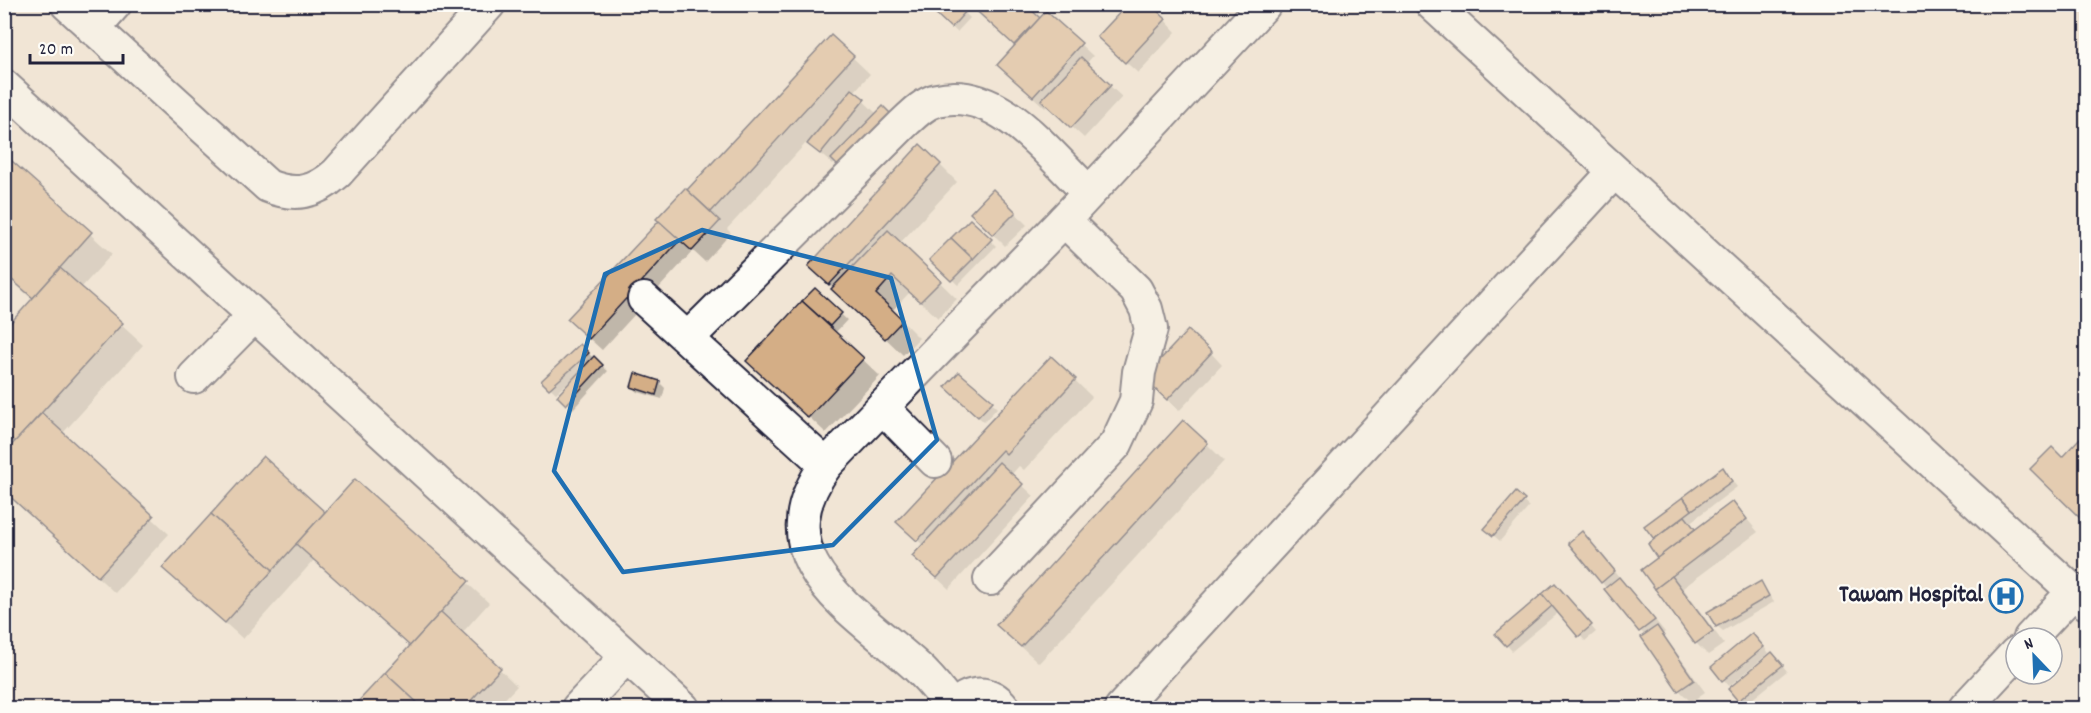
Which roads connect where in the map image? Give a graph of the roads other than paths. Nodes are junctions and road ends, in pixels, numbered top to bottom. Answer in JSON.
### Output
{"nodes":[{"id":1,"x":67,"y":4,"type":"edge"},
{"id":2,"x":116,"y":4,"type":"edge"},
{"id":3,"x":489,"y":4,"type":"edge"},
{"id":4,"x":1265,"y":4,"type":"edge"},
{"id":5,"x":1432,"y":4,"type":"edge"},
{"id":6,"x":93,"y":29,"type":"junction"},
{"id":7,"x":4,"y":86,"type":"edge"},
{"id":8,"x":1614,"y":172,"type":"junction"},
{"id":9,"x":1088,"y":192,"type":"junction"},
{"id":10,"x":1064,"y":220,"type":"junction"},
{"id":11,"x":644,"y":299,"type":"dead end"},
{"id":12,"x":254,"y":316,"type":"junction"},
{"id":13,"x":687,"y":338,"type":"junction"},
{"id":14,"x":194,"y":377,"type":"dead end"},
{"id":15,"x":882,"y":407,"type":"junction"},
{"id":16,"x":935,"y":461,"type":"dead end"},
{"id":17,"x":826,"y":465,"type":"junction"},
{"id":18,"x":990,"y":579,"type":"dead end"},
{"id":19,"x":2080,"y":597,"type":"edge"},
{"id":20,"x":2045,"y":626,"type":"edge"},
{"id":21,"x":626,"y":657,"type":"junction"},
{"id":22,"x":2004,"y":667,"type":"edge"},
{"id":23,"x":959,"y":704,"type":"edge"},
{"id":24,"x":578,"y":708,"type":"edge"},
{"id":25,"x":682,"y":708,"type":"edge"},
{"id":26,"x":1004,"y":708,"type":"edge"},
{"id":27,"x":1120,"y":708,"type":"edge"},
{"id":28,"x":1965,"y":708,"type":"edge"}],
"edges":[{"from":1,"to":6,"type":"street"},
{"from":2,"to":6,"type":"street"},
{"from":3,"to":6,"type":"street"},
{"from":4,"to":9,"type":"street"},
{"from":5,"to":8,"type":"street"},
{"from":7,"to":12,"type":"street"},
{"from":8,"to":19,"type":"street"},
{"from":8,"to":27,"type":"street"},
{"from":9,"to":10,"type":"street"},
{"from":9,"to":13,"type":"street"},
{"from":10,"to":15,"type":"street"},
{"from":10,"to":18,"type":"street"},
{"from":11,"to":13,"type":"street"},
{"from":12,"to":14,"type":"street"},
{"from":12,"to":21,"type":"street"},
{"from":13,"to":17,"type":"street"},
{"from":15,"to":16,"type":"street"},
{"from":15,"to":17,"type":"street"},
{"from":17,"to":23,"type":"street"},
{"from":19,"to":20,"type":"street"},
{"from":21,"to":24,"type":"street"},
{"from":21,"to":25,"type":"street"},
{"from":22,"to":28,"type":"street"},
{"from":23,"to":26,"type":"street"}]}
